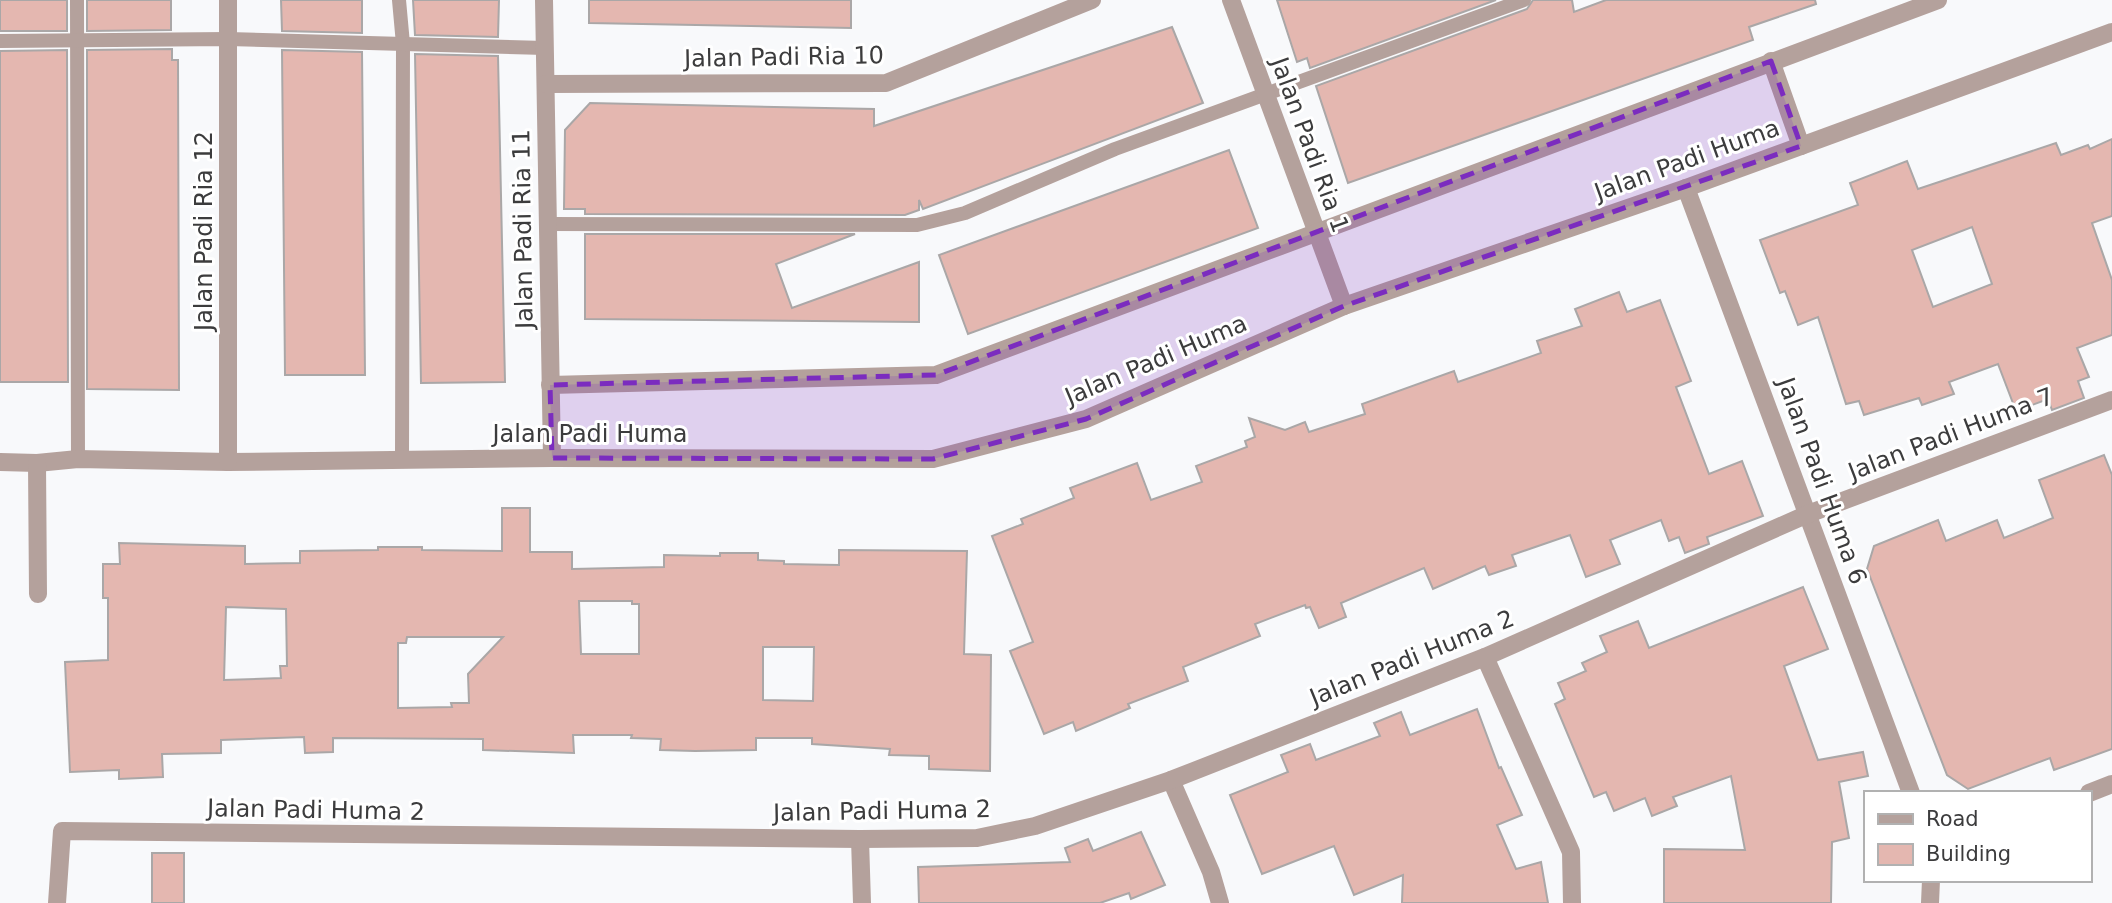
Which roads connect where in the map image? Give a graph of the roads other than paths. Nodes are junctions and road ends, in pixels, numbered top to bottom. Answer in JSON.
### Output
{"nodes":[{"id":1,"x":77,"y":0,"type":"edge"},
{"id":2,"x":228,"y":0,"type":"edge"},
{"id":3,"x":400,"y":0,"type":"edge"},
{"id":4,"x":544,"y":0,"type":"edge"},
{"id":5,"x":1092,"y":0,"type":"edge"},
{"id":6,"x":1231,"y":0,"type":"edge"},
{"id":7,"x":1524,"y":0,"type":"edge"},
{"id":8,"x":1938,"y":0,"type":"edge"},
{"id":9,"x":2112,"y":32,"type":"edge"},
{"id":10,"x":228,"y":39,"type":"junction"},
{"id":11,"x":0,"y":41,"type":"edge"},
{"id":12,"x":78,"y":42,"type":"junction"},
{"id":13,"x":403,"y":44,"type":"junction"},
{"id":14,"x":545,"y":48,"type":"junction"},
{"id":15,"x":1771,"y":61,"type":"junction"},
{"id":16,"x":546,"y":84,"type":"junction"},
{"id":17,"x":1264,"y":94,"type":"junction"},
{"id":18,"x":1801,"y":146,"type":"junction"},
{"id":19,"x":1686,"y":187,"type":"junction"},
{"id":20,"x":547,"y":224,"type":"junction"},
{"id":21,"x":1316,"y":231,"type":"junction"},
{"id":22,"x":1344,"y":306,"type":"junction"},
{"id":23,"x":550,"y":385,"type":"junction"},
{"id":24,"x":2112,"y":400,"type":"edge"},
{"id":25,"x":552,"y":458,"type":"junction"},
{"id":26,"x":78,"y":459,"type":"junction"},
{"id":27,"x":402,"y":459,"type":"junction"},
{"id":28,"x":228,"y":461,"type":"junction"},
{"id":29,"x":0,"y":462,"type":"edge"},
{"id":30,"x":37,"y":463,"type":"junction"},
{"id":31,"x":1808,"y":514,"type":"junction"},
{"id":32,"x":38,"y":594,"type":"dead end"},
{"id":33,"x":1485,"y":657,"type":"junction"},
{"id":34,"x":1171,"y":780,"type":"junction"},
{"id":35,"x":2112,"y":784,"type":"edge"},
{"id":36,"x":1910,"y":791,"type":"edge"},
{"id":37,"x":2091,"y":792,"type":"edge"},
{"id":38,"x":860,"y":839,"type":"junction"},
{"id":39,"x":1931,"y":882,"type":"edge"},
{"id":40,"x":57,"y":903,"type":"edge"},
{"id":41,"x":862,"y":903,"type":"edge"},
{"id":42,"x":1220,"y":903,"type":"edge"},
{"id":43,"x":1572,"y":903,"type":"edge"},
{"id":44,"x":1930,"y":903,"type":"edge"}],
"edges":[{"from":1,"to":12,"type":"lane"},
{"from":2,"to":10,"type":"street","name":"Jalan Padi Ria 12"},
{"from":3,"to":13,"type":"lane"},
{"from":4,"to":14,"type":"street","name":"Jalan Padi Ria 11"},
{"from":5,"to":16,"type":"street","name":"Jalan Padi Ria 10"},
{"from":6,"to":17,"type":"street","name":"Jalan Padi Ria 1"},
{"from":7,"to":17,"type":"lane"},
{"from":8,"to":15,"type":"street","name":"Jalan Padi Huma"},
{"from":9,"to":18,"type":"street","name":"Jalan Padi Huma"},
{"from":10,"to":12,"type":"lane"},
{"from":10,"to":13,"type":"lane"},
{"from":10,"to":28,"type":"street","name":"Jalan Padi Ria 12"},
{"from":11,"to":12,"type":"lane"},
{"from":12,"to":26,"type":"lane"},
{"from":13,"to":14,"type":"lane"},
{"from":13,"to":27,"type":"lane"},
{"from":14,"to":16,"type":"street","name":"Jalan Padi Ria 11"},
{"from":15,"to":18,"type":"street"},
{"from":15,"to":21,"type":"street","name":"Jalan Padi Huma"},
{"from":16,"to":20,"type":"street","name":"Jalan Padi Ria 11"},
{"from":17,"to":20,"type":"lane"},
{"from":17,"to":21,"type":"street","name":"Jalan Padi Ria 1"},
{"from":18,"to":19,"type":"street","name":"Jalan Padi Huma"},
{"from":19,"to":22,"type":"street","name":"Jalan Padi Huma"},
{"from":19,"to":31,"type":"street","name":"Jalan Padi Huma 6"},
{"from":20,"to":23,"type":"street","name":"Jalan Padi Ria 11"},
{"from":21,"to":22,"type":"street","name":"Jalan Padi Ria 1"},
{"from":21,"to":23,"type":"street","name":"Jalan Padi Huma"},
{"from":22,"to":25,"type":"street","name":"Jalan Padi Huma"},
{"from":23,"to":25,"type":"street","name":"Jalan Padi Ria 11"},
{"from":24,"to":31,"type":"street","name":"Jalan Padi Huma 7"},
{"from":25,"to":27,"type":"street","name":"Jalan Padi Huma"},
{"from":26,"to":28,"type":"street","name":"Jalan Padi Huma"},
{"from":26,"to":30,"type":"street","name":"Jalan Padi Huma"},
{"from":27,"to":28,"type":"street","name":"Jalan Padi Huma"},
{"from":29,"to":30,"type":"street","name":"Jalan Padi Huma"},
{"from":30,"to":32,"type":"street"},
{"from":31,"to":33,"type":"street","name":"Jalan Padi Huma 2"},
{"from":31,"to":36,"type":"street","name":"Jalan Padi Huma 6"},
{"from":33,"to":34,"type":"street","name":"Jalan Padi Huma 2"},
{"from":33,"to":43,"type":"street"},
{"from":34,"to":38,"type":"street","name":"Jalan Padi Huma 2"},
{"from":34,"to":42,"type":"street"},
{"from":35,"to":37,"type":"street"},
{"from":38,"to":40,"type":"street","name":"Jalan Padi Huma 2"},
{"from":38,"to":41,"type":"street"},
{"from":39,"to":44,"type":"street"}]}
